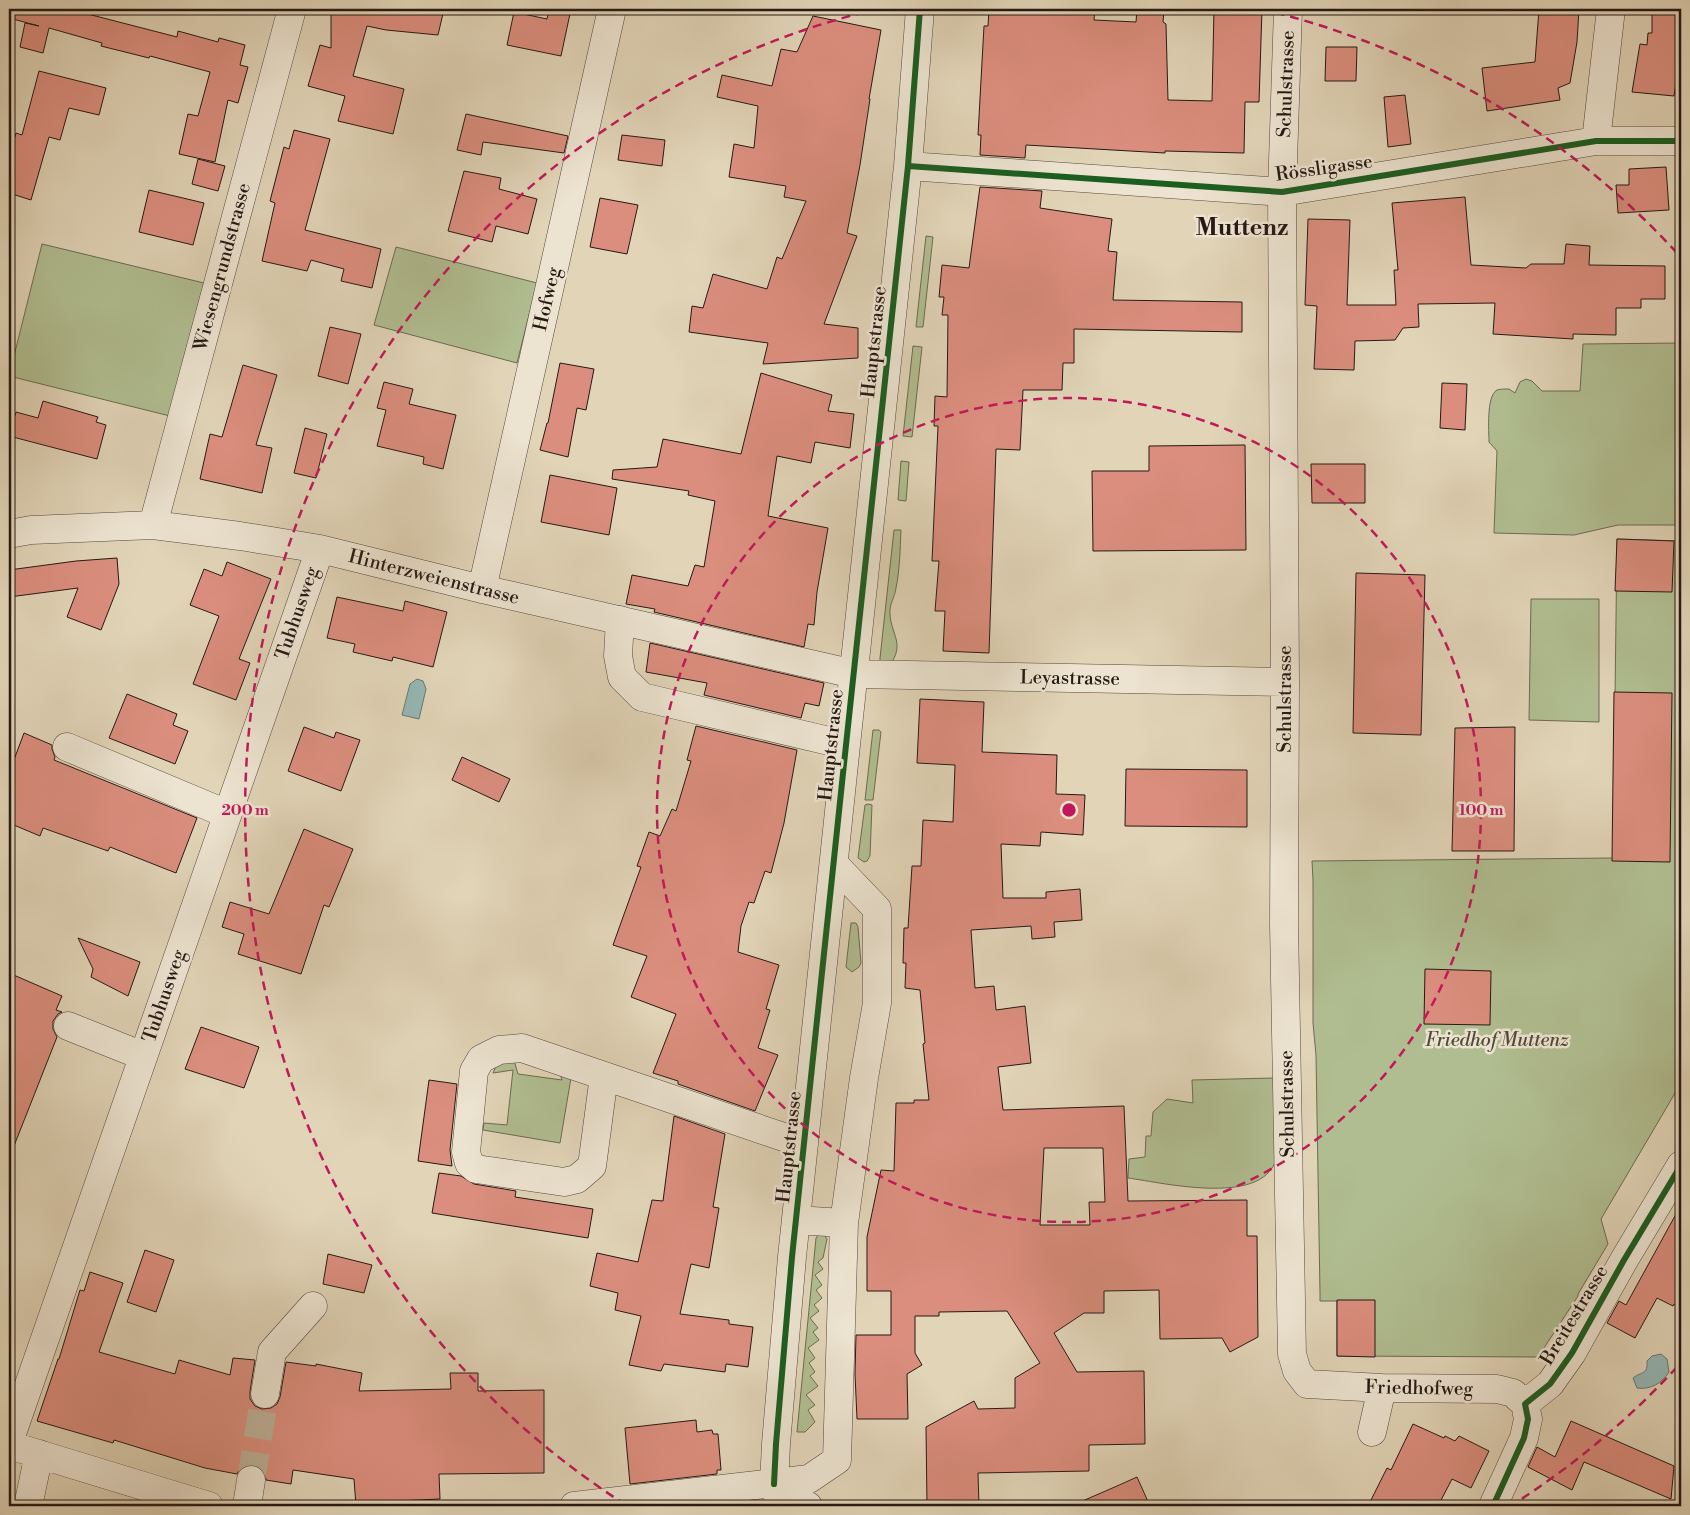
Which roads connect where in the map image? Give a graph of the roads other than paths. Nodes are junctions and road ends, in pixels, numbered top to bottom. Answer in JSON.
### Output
{"nodes":[{"id":1,"x":292,"y":9,"type":"edge"},
{"id":2,"x":612,"y":9,"type":"edge"},
{"id":3,"x":920,"y":9,"type":"edge"},
{"id":4,"x":1288,"y":9,"type":"edge"},
{"id":5,"x":1611,"y":9,"type":"edge"},
{"id":6,"x":1681,"y":140,"type":"edge"},
{"id":7,"x":1596,"y":141,"type":"junction"},
{"id":8,"x":908,"y":166,"type":"junction"},
{"id":9,"x":1282,"y":192,"type":"junction"},
{"id":10,"x":153,"y":525,"type":"junction"},
{"id":11,"x":9,"y":534,"type":"edge"},
{"id":12,"x":320,"y":549,"type":"junction"},
{"id":13,"x":482,"y":589,"type":"junction"},
{"id":14,"x":620,"y":620,"type":"junction"},
{"id":15,"x":854,"y":674,"type":"junction"},
{"id":16,"x":1285,"y":682,"type":"junction"},
{"id":17,"x":846,"y":744,"type":"junction"},
{"id":18,"x":67,"y":747,"type":"dead end"},
{"id":19,"x":227,"y":814,"type":"junction"},
{"id":20,"x":834,"y":864,"type":"junction"},
{"id":21,"x":68,"y":1026,"type":"dead end"},
{"id":22,"x":144,"y":1056,"type":"junction"},
{"id":23,"x":604,"y":1076,"type":"junction"},
{"id":24,"x":804,"y":1144,"type":"junction"},
{"id":25,"x":1681,"y":1165,"type":"edge"},
{"id":26,"x":796,"y":1220,"type":"junction"},
{"id":27,"x":844,"y":1223,"type":"junction"},
{"id":28,"x":312,"y":1306,"type":"dead end"},
{"id":29,"x":1308,"y":1384,"type":"joint"},
{"id":30,"x":1382,"y":1388,"type":"junction"},
{"id":31,"x":265,"y":1394,"type":"tunnel mouth"},
{"id":32,"x":1524,"y":1404,"type":"junction"},
{"id":33,"x":1372,"y":1432,"type":"dead end"},
{"id":34,"x":9,"y":1444,"type":"edge"},
{"id":35,"x":39,"y":1454,"type":"junction"},
{"id":36,"x":251,"y":1480,"type":"tunnel mouth"},
{"id":37,"x":778,"y":1495,"type":"edge"},
{"id":38,"x":28,"y":1506,"type":"edge"},
{"id":39,"x":209,"y":1506,"type":"edge"},
{"id":40,"x":247,"y":1506,"type":"edge"},
{"id":41,"x":574,"y":1506,"type":"edge"},
{"id":42,"x":808,"y":1506,"type":"edge"},
{"id":43,"x":1493,"y":1506,"type":"edge"}],
"edges":[{"from":1,"to":10,"type":"street","name":"Wiesengrundstrasse"},
{"from":2,"to":13,"type":"street","name":"Hofweg"},
{"from":3,"to":8,"type":"street","name":"Hauptstrasse"},
{"from":4,"to":9,"type":"street","name":"Schulstrasse"},
{"from":5,"to":7,"type":"street"},
{"from":6,"to":7,"type":"street","name":"Rössligasse"},
{"from":7,"to":9,"type":"street","name":"Rössligasse"},
{"from":8,"to":9,"type":"street","name":"Rössligasse"},
{"from":8,"to":15,"type":"street","name":"Hauptstrasse"},
{"from":9,"to":16,"type":"street","name":"Schulstrasse"},
{"from":10,"to":11,"type":"street","name":"Hinterzweienstrasse"},
{"from":10,"to":12,"type":"street","name":"Hinterzweienstrasse"},
{"from":12,"to":13,"type":"street","name":"Hinterzweienstrasse"},
{"from":12,"to":19,"type":"street","name":"Tubhusweg"},
{"from":13,"to":14,"type":"street","name":"Hinterzweienstrasse"},
{"from":14,"to":15,"type":"street","name":"Hinterzweienstrasse"},
{"from":14,"to":17,"type":"street"},
{"from":15,"to":16,"type":"street","name":"Leyastrasse"},
{"from":15,"to":17,"type":"street","name":"Hauptstrasse"},
{"from":16,"to":29,"type":"street","name":"Schulstrasse"},
{"from":17,"to":20,"type":"street","name":"Hauptstrasse"},
{"from":18,"to":19,"type":"street"},
{"from":19,"to":22,"type":"street","name":"Tubhusweg"},
{"from":20,"to":24,"type":"street","name":"Hauptstrasse"},
{"from":20,"to":27,"type":"street"},
{"from":21,"to":22,"type":"street"},
{"from":22,"to":34,"type":"street","name":"Tubhusweg"},
{"from":23,"to":23,"type":"street"},
{"from":23,"to":24,"type":"street"},
{"from":24,"to":26,"type":"street","name":"Hauptstrasse"},
{"from":25,"to":32,"type":"street","name":"Breitestrasse"},
{"from":26,"to":27,"type":"street"},
{"from":26,"to":37,"type":"street","name":"Hauptstrasse"},
{"from":27,"to":37,"type":"street"},
{"from":28,"to":31,"type":"street"},
{"from":29,"to":30,"type":"street","name":"Friedhofweg"},
{"from":30,"to":32,"type":"street","name":"Friedhofweg"},
{"from":30,"to":33,"type":"street"},
{"from":32,"to":43,"type":"street"},
{"from":34,"to":35,"type":"street"},
{"from":35,"to":38,"type":"street"},
{"from":35,"to":39,"type":"street"},
{"from":36,"to":40,"type":"street"},
{"from":37,"to":41,"type":"street"},
{"from":37,"to":42,"type":"street"}]}
